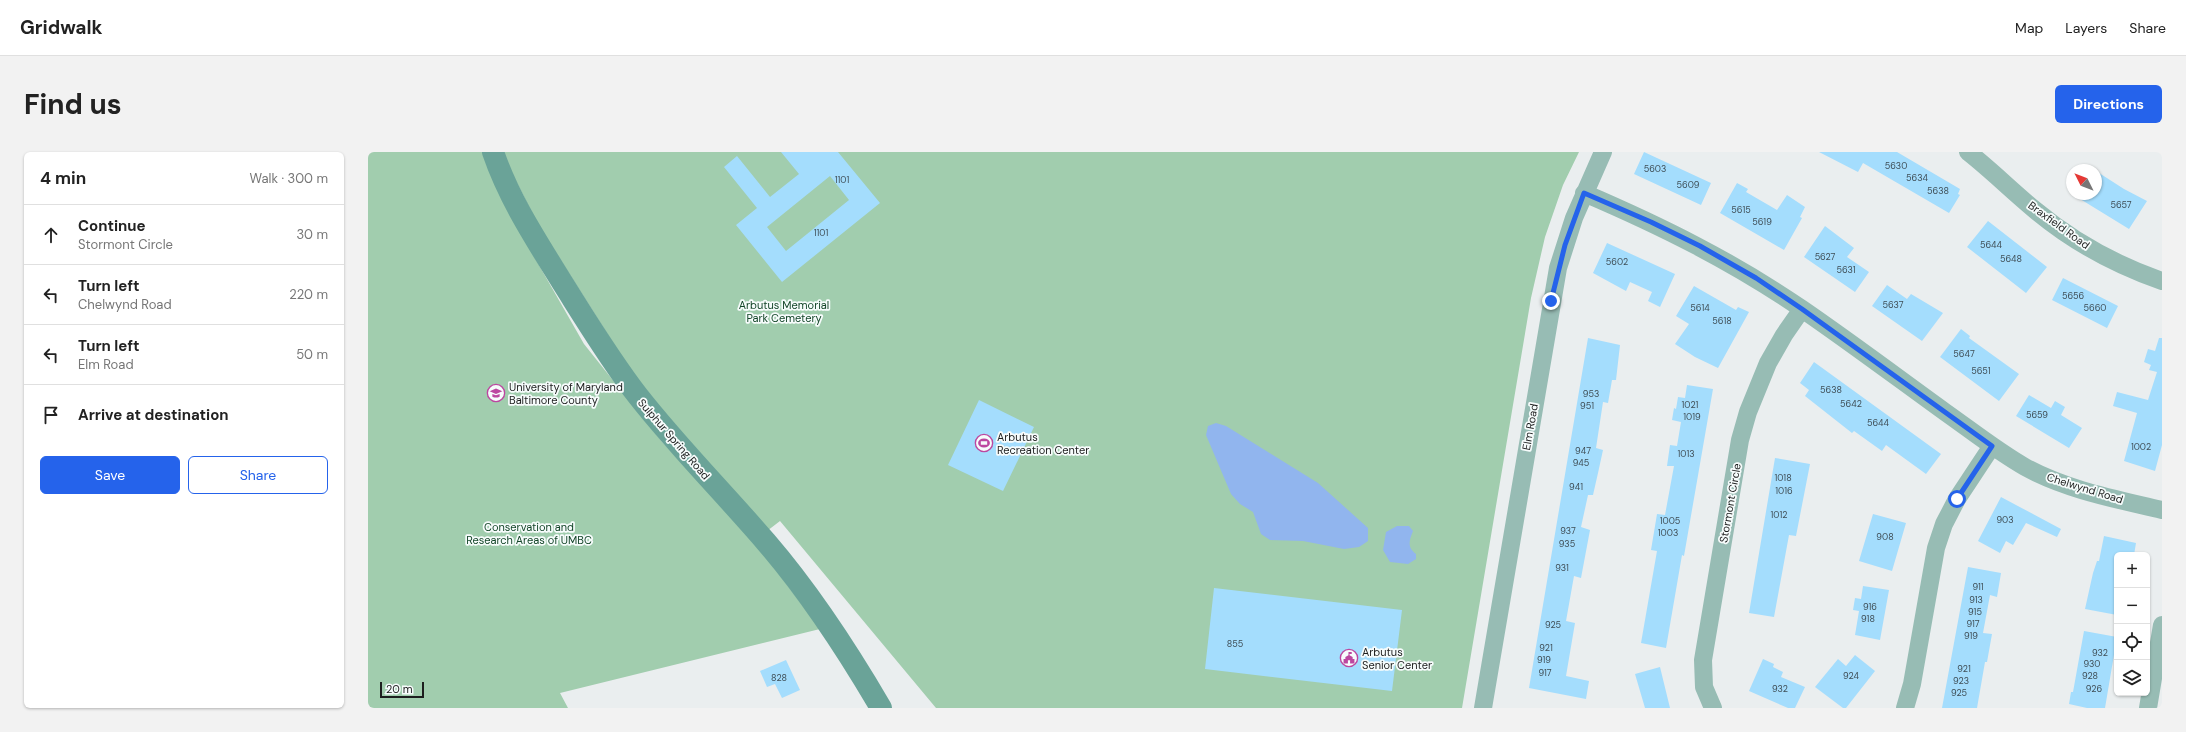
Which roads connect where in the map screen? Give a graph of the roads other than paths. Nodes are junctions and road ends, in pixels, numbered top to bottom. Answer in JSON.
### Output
{"nodes":[{"id":1,"x":493,"y":152,"type":"edge"},
{"id":2,"x":1602,"y":152,"type":"edge"},
{"id":3,"x":1968,"y":152,"type":"edge"},
{"id":4,"x":1584,"y":193,"type":"junction"},
{"id":5,"x":2162,"y":281,"type":"edge"},
{"id":6,"x":1802,"y":309,"type":"junction"},
{"id":7,"x":1992,"y":446,"type":"junction"},
{"id":8,"x":2162,"y":510,"type":"edge"},
{"id":9,"x":2162,"y":625,"type":"edge"},
{"id":10,"x":881,"y":708,"type":"edge"},
{"id":11,"x":1483,"y":708,"type":"edge"},
{"id":12,"x":1713,"y":708,"type":"edge"},
{"id":13,"x":1905,"y":708,"type":"edge"},
{"id":14,"x":2148,"y":708,"type":"edge"}],
"edges":[{"from":1,"to":10,"type":"main road","name":"Sulphur Spring Road"},
{"from":2,"to":4,"type":"street","name":"Elm Road"},
{"from":3,"to":5,"type":"street","name":"Braxfield Road"},
{"from":4,"to":6,"type":"street","name":"Chelwynd Road"},
{"from":4,"to":11,"type":"street","name":"Elm Road"},
{"from":6,"to":7,"type":"street","name":"Chelwynd Road"},
{"from":6,"to":12,"type":"street","name":"Stormont Circle"},
{"from":7,"to":8,"type":"street","name":"Chelwynd Road"},
{"from":7,"to":13,"type":"street"},
{"from":9,"to":14,"type":"street"}]}
